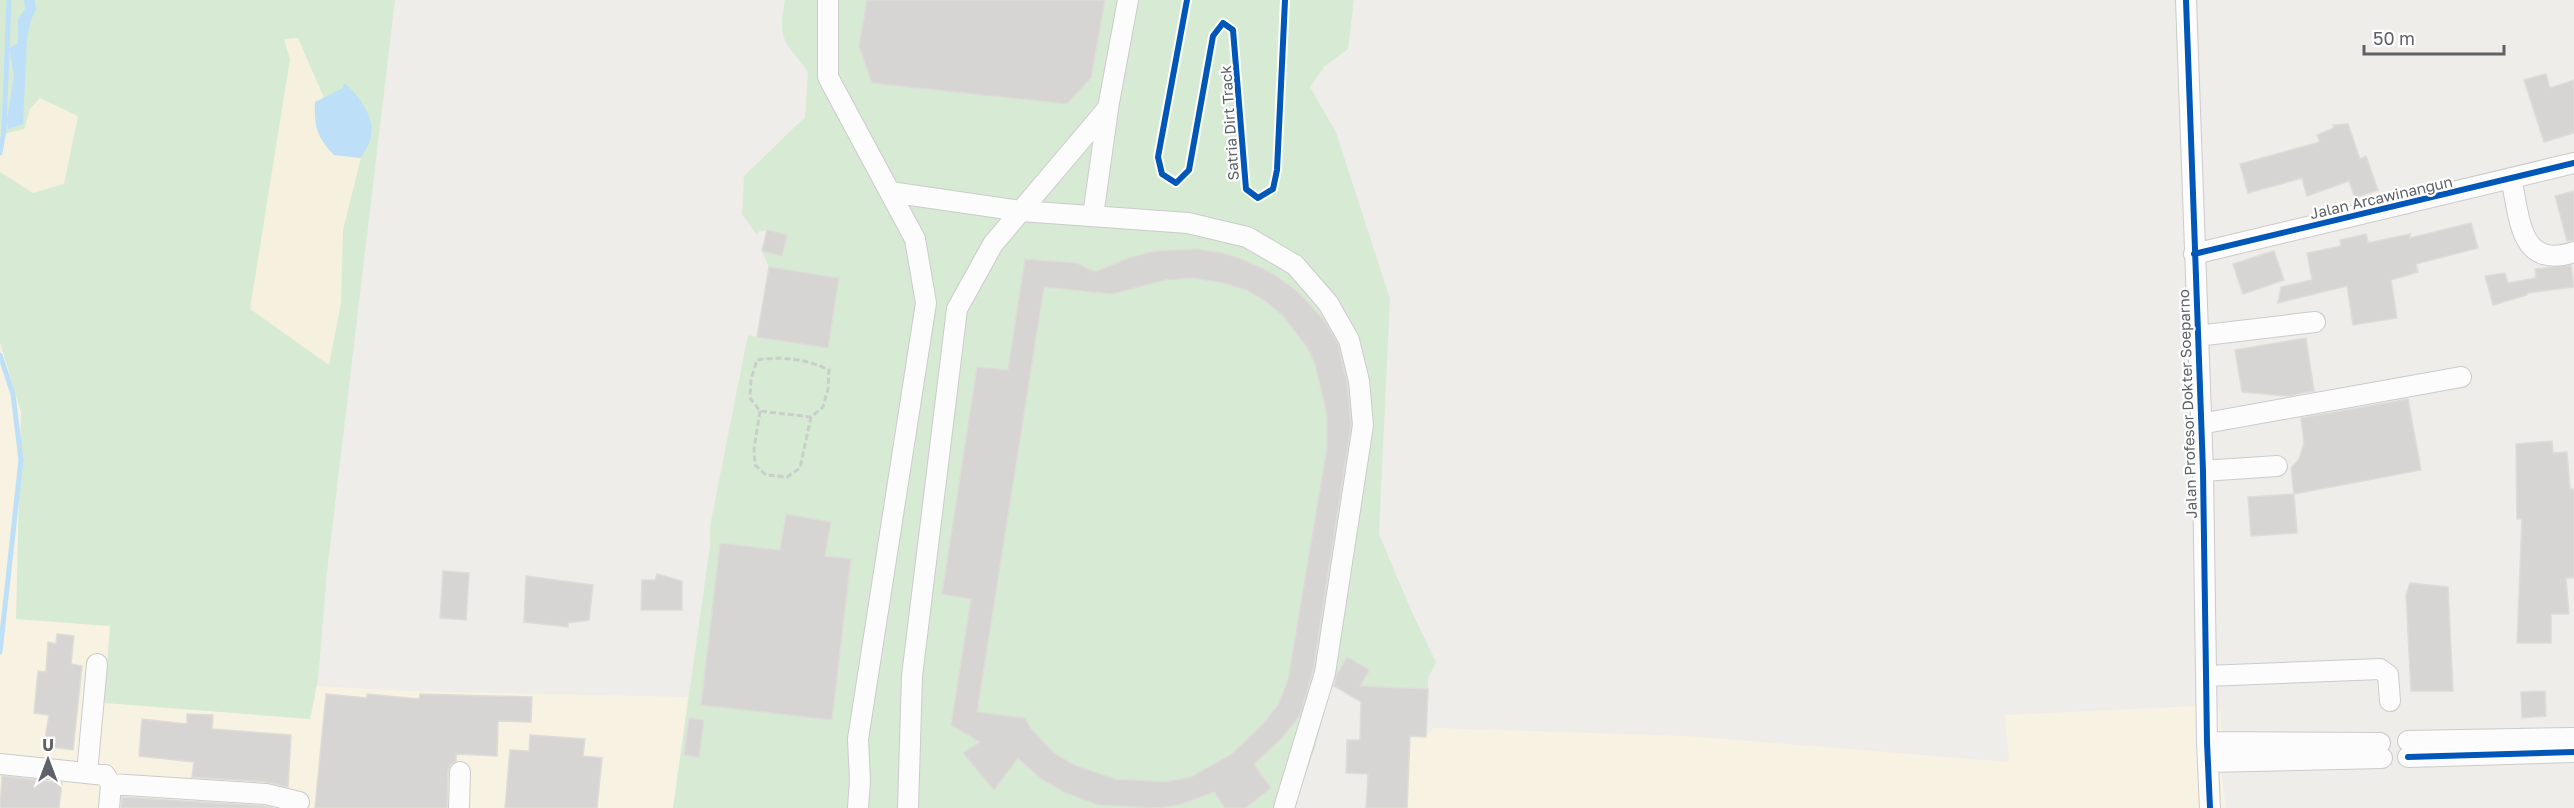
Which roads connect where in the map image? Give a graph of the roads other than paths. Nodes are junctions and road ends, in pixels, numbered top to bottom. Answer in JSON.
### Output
{"nodes":[{"id":1,"x":828,"y":0,"type":"edge"},
{"id":2,"x":1128,"y":0,"type":"edge"},
{"id":3,"x":2186,"y":0,"type":"edge"},
{"id":4,"x":1108,"y":108,"type":"junction"},
{"id":5,"x":2574,"y":163,"type":"edge"},
{"id":6,"x":2511,"y":178,"type":"junction"},
{"id":7,"x":890,"y":192,"type":"junction"},
{"id":8,"x":1021,"y":211,"type":"junction"},
{"id":9,"x":1093,"y":216,"type":"junction"},
{"id":10,"x":2574,"y":252,"type":"edge"},
{"id":11,"x":2194,"y":254,"type":"junction"},
{"id":12,"x":926,"y":303,"type":"junction"},
{"id":13,"x":957,"y":309,"type":"junction"},
{"id":14,"x":2315,"y":322,"type":"dead end"},
{"id":15,"x":2197,"y":336,"type":"junction"},
{"id":16,"x":2461,"y":376,"type":"dead end"},
{"id":17,"x":2200,"y":424,"type":"junction"},
{"id":18,"x":2277,"y":466,"type":"dead end"},
{"id":19,"x":2203,"y":471,"type":"junction"},
{"id":20,"x":98,"y":664,"type":"dead end"},
{"id":21,"x":2206,"y":676,"type":"junction"},
{"id":22,"x":2390,"y":701,"type":"dead end"},
{"id":23,"x":2574,"y":738,"type":"edge"},
{"id":24,"x":2408,"y":749,"type":"junction"},
{"id":25,"x":2381,"y":751,"type":"junction"},
{"id":26,"x":2207,"y":752,"type":"junction"},
{"id":27,"x":2574,"y":752,"type":"edge"},
{"id":28,"x":0,"y":764,"type":"edge"},
{"id":29,"x":460,"y":772,"type":"dead end"},
{"id":30,"x":87,"y":773,"type":"junction"},
{"id":31,"x":111,"y":784,"type":"junction"},
{"id":32,"x":299,"y":802,"type":"dead end"},
{"id":33,"x":109,"y":808,"type":"edge"},
{"id":34,"x":459,"y":808,"type":"edge"},
{"id":35,"x":858,"y":808,"type":"edge"},
{"id":36,"x":908,"y":808,"type":"edge"},
{"id":37,"x":1284,"y":808,"type":"edge"},
{"id":38,"x":2210,"y":808,"type":"edge"}],
"edges":[{"from":1,"to":7,"type":"street"},
{"from":2,"to":4,"type":"street"},
{"from":3,"to":11,"type":"street","name":"Jalan Profesor Dokter Soeparno"},
{"from":4,"to":8,"type":"street"},
{"from":4,"to":9,"type":"street"},
{"from":5,"to":6,"type":"street","name":"Jalan Arcawinangun"},
{"from":6,"to":10,"type":"street"},
{"from":6,"to":11,"type":"street","name":"Jalan Arcawinangun"},
{"from":7,"to":8,"type":"street"},
{"from":7,"to":12,"type":"street"},
{"from":8,"to":9,"type":"street"},
{"from":8,"to":13,"type":"street"},
{"from":9,"to":37,"type":"street"},
{"from":11,"to":15,"type":"street","name":"Jalan Profesor Dokter Soeparno"},
{"from":12,"to":13,"type":"street"},
{"from":12,"to":35,"type":"street"},
{"from":13,"to":36,"type":"street"},
{"from":14,"to":15,"type":"street"},
{"from":15,"to":17,"type":"street","name":"Jalan Profesor Dokter Soeparno"},
{"from":16,"to":17,"type":"street"},
{"from":17,"to":19,"type":"street","name":"Jalan Profesor Dokter Soeparno"},
{"from":18,"to":19,"type":"street"},
{"from":19,"to":21,"type":"street","name":"Jalan Profesor Dokter Soeparno"},
{"from":20,"to":30,"type":"street"},
{"from":21,"to":22,"type":"street"},
{"from":21,"to":26,"type":"street","name":"Jalan Profesor Dokter Soeparno"},
{"from":23,"to":24,"type":"street"},
{"from":24,"to":25,"type":"street"},
{"from":24,"to":25,"type":"street"},
{"from":24,"to":27,"type":"street"},
{"from":25,"to":26,"type":"street"},
{"from":26,"to":38,"type":"street","name":"Jalan Profesor Dokter Soeparno"},
{"from":28,"to":30,"type":"street"},
{"from":29,"to":34,"type":"street"},
{"from":30,"to":31,"type":"street"},
{"from":31,"to":32,"type":"street"},
{"from":31,"to":33,"type":"street"}]}
